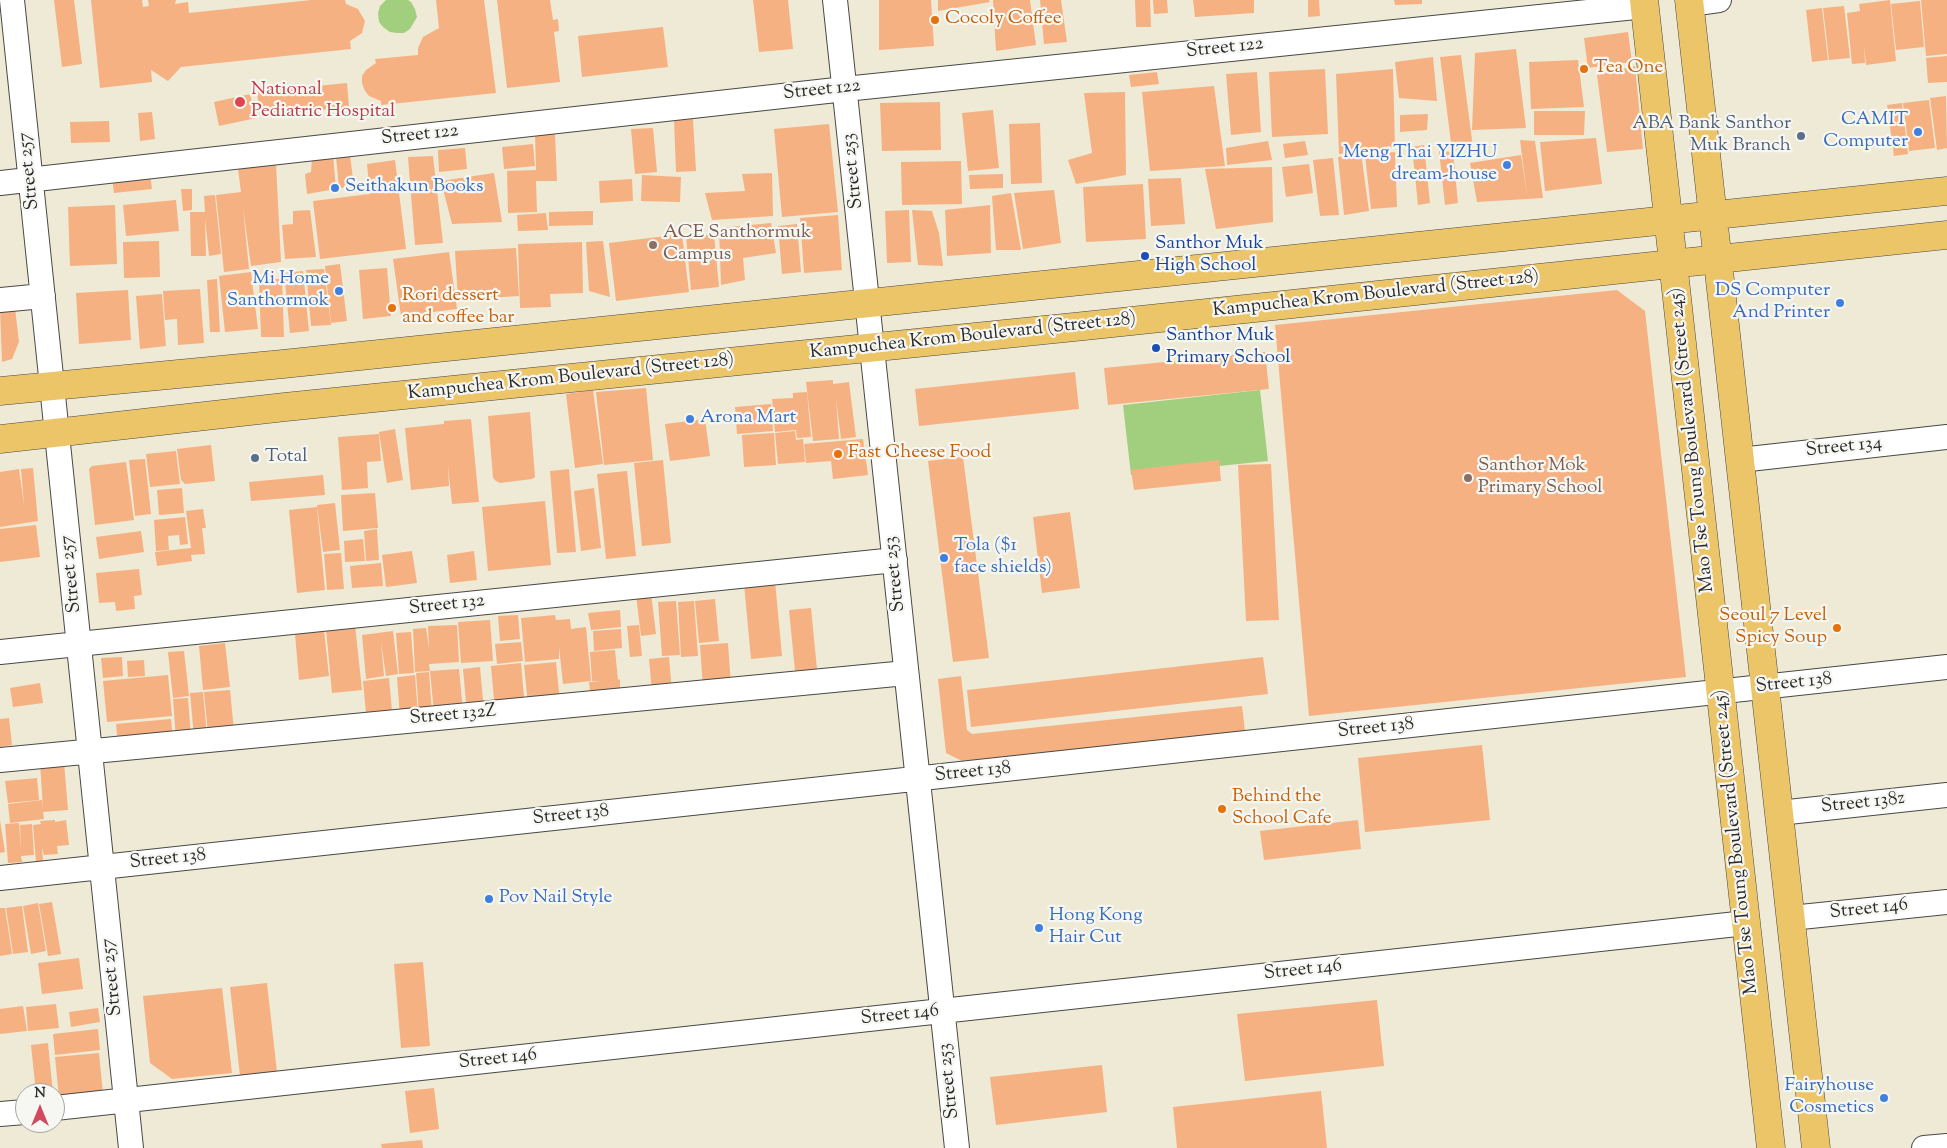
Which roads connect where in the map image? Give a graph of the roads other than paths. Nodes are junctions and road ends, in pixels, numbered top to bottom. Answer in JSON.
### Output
{"nodes":[{"id":1,"x":12,"y":0,"type":"edge"},
{"id":2,"x":835,"y":0,"type":"edge"},
{"id":3,"x":1719,"y":0,"type":"edge"},
{"id":4,"x":1689,"y":2,"type":"edge"},
{"id":5,"x":1645,"y":3,"type":"edge"},
{"id":6,"x":845,"y":89,"type":"junction"},
{"id":7,"x":30,"y":179,"type":"junction"},
{"id":8,"x":0,"y":183,"type":"edge"},
{"id":9,"x":1947,"y":190,"type":"edge"},
{"id":10,"x":1713,"y":215,"type":"junction"},
{"id":11,"x":1669,"y":219,"type":"junction"},
{"id":12,"x":1947,"y":236,"type":"edge"},
{"id":13,"x":1718,"y":260,"type":"junction"},
{"id":14,"x":1674,"y":264,"type":"junction"},
{"id":15,"x":43,"y":296,"type":"junction"},
{"id":16,"x":0,"y":300,"type":"edge"},
{"id":17,"x":867,"y":302,"type":"junction"},
{"id":18,"x":872,"y":348,"type":"junction"},
{"id":19,"x":52,"y":386,"type":"junction"},
{"id":20,"x":0,"y":391,"type":"edge"},
{"id":21,"x":57,"y":433,"type":"junction"},
{"id":22,"x":1947,"y":437,"type":"edge"},
{"id":23,"x":0,"y":439,"type":"edge"},
{"id":24,"x":1740,"y":460,"type":"junction"},
{"id":25,"x":895,"y":560,"type":"junction"},
{"id":26,"x":79,"y":643,"type":"junction"},
{"id":27,"x":0,"y":652,"type":"edge"},
{"id":28,"x":1947,"y":667,"type":"edge"},
{"id":29,"x":906,"y":673,"type":"junction"},
{"id":30,"x":1765,"y":687,"type":"junction"},
{"id":31,"x":1720,"y":692,"type":"junction"},
{"id":32,"x":90,"y":750,"type":"junction"},
{"id":33,"x":0,"y":760,"type":"edge"},
{"id":34,"x":918,"y":778,"type":"junction"},
{"id":35,"x":1947,"y":795,"type":"edge"},
{"id":36,"x":1779,"y":813,"type":"junction"},
{"id":37,"x":102,"y":867,"type":"junction"},
{"id":38,"x":0,"y":878,"type":"edge"},
{"id":39,"x":1947,"y":902,"type":"edge"},
{"id":40,"x":1791,"y":918,"type":"junction"},
{"id":41,"x":1746,"y":923,"type":"junction"},
{"id":42,"x":942,"y":1011,"type":"junction"},
{"id":43,"x":126,"y":1100,"type":"junction"},
{"id":44,"x":65,"y":1107,"type":"edge"},
{"id":45,"x":15,"y":1113,"type":"edge"},
{"id":46,"x":0,"y":1114,"type":"edge"},
{"id":47,"x":1947,"y":1146,"type":"edge"},
{"id":48,"x":131,"y":1148,"type":"edge"},
{"id":49,"x":957,"y":1148,"type":"edge"},
{"id":50,"x":1771,"y":1148,"type":"edge"},
{"id":51,"x":1816,"y":1148,"type":"edge"},
{"id":52,"x":1924,"y":1148,"type":"edge"}],
"edges":[{"from":1,"to":7,"type":"street","name":"Street 257"},
{"from":2,"to":6,"type":"street","name":"Street 253"},
{"from":3,"to":4,"type":"street"},
{"from":4,"to":10,"type":"main road"},
{"from":5,"to":6,"type":"street","name":"Street 122"},
{"from":5,"to":11,"type":"main road","name":"Mao Tse Toung Boulevard (Street 245)"},
{"from":6,"to":7,"type":"street","name":"Street 122"},
{"from":6,"to":17,"type":"street","name":"Street 253"},
{"from":7,"to":8,"type":"street","name":"Street 122"},
{"from":7,"to":15,"type":"street","name":"Street 257"},
{"from":9,"to":10,"type":"main road"},
{"from":10,"to":11,"type":"main road"},
{"from":10,"to":13,"type":"main road"},
{"from":11,"to":14,"type":"main road","name":"Mao Tse Toung Boulevard (Street 245)"},
{"from":11,"to":17,"type":"main road"},
{"from":12,"to":13,"type":"main road","name":"Kampuchea Krom Boulevard (Street 128)"},
{"from":13,"to":14,"type":"main road","name":"Kampuchea Krom Boulevard (Street 128)"},
{"from":13,"to":24,"type":"main road"},
{"from":14,"to":18,"type":"main road","name":"Kampuchea Krom Boulevard (Street 128)"},
{"from":14,"to":31,"type":"main road","name":"Mao Tse Toung Boulevard (Street 245)"},
{"from":15,"to":16,"type":"street"},
{"from":15,"to":19,"type":"street","name":"Street 257"},
{"from":17,"to":18,"type":"street","name":"Street 253"},
{"from":17,"to":19,"type":"main road"},
{"from":18,"to":21,"type":"main road","name":"Kampuchea Krom Boulevard (Street 128)"},
{"from":18,"to":25,"type":"street","name":"Street 253"},
{"from":19,"to":20,"type":"main road"},
{"from":19,"to":21,"type":"street","name":"Street 257"},
{"from":21,"to":23,"type":"main road","name":"Kampuchea Krom Boulevard (Street 128)"},
{"from":21,"to":26,"type":"street","name":"Street 257"},
{"from":22,"to":24,"type":"street","name":"Street 134"},
{"from":24,"to":30,"type":"main road"},
{"from":25,"to":26,"type":"street","name":"Street 132"},
{"from":25,"to":29,"type":"street","name":"Street 253"},
{"from":26,"to":27,"type":"street","name":"Street 132"},
{"from":26,"to":32,"type":"street","name":"Street 257"},
{"from":28,"to":30,"type":"street","name":"Street 138"},
{"from":29,"to":32,"type":"street","name":"Street 132Z"},
{"from":29,"to":34,"type":"street","name":"Street 253"},
{"from":30,"to":31,"type":"street","name":"Street 138"},
{"from":30,"to":36,"type":"main road"},
{"from":31,"to":34,"type":"street","name":"Street 138"},
{"from":31,"to":41,"type":"main road","name":"Mao Tse Toung Boulevard (Street 245)"},
{"from":32,"to":33,"type":"street","name":"Street 132Z"},
{"from":32,"to":37,"type":"street","name":"Street 257"},
{"from":34,"to":37,"type":"street","name":"Street 138"},
{"from":34,"to":42,"type":"street","name":"Street 253"},
{"from":35,"to":36,"type":"street","name":"Street 138z"},
{"from":36,"to":40,"type":"main road"},
{"from":37,"to":38,"type":"street","name":"Street 138"},
{"from":37,"to":43,"type":"street","name":"Street 257"},
{"from":39,"to":40,"type":"street","name":"Street 146"},
{"from":40,"to":51,"type":"main road"},
{"from":41,"to":42,"type":"street","name":"Street 146"},
{"from":41,"to":50,"type":"main road","name":"Mao Tse Toung Boulevard (Street 245)"},
{"from":42,"to":43,"type":"street","name":"Street 146"},
{"from":42,"to":49,"type":"street","name":"Street 253"},
{"from":43,"to":44,"type":"street","name":"Street 146"},
{"from":43,"to":48,"type":"street","name":"Street 257"},
{"from":45,"to":46,"type":"street"},
{"from":47,"to":52,"type":"street"}]}
